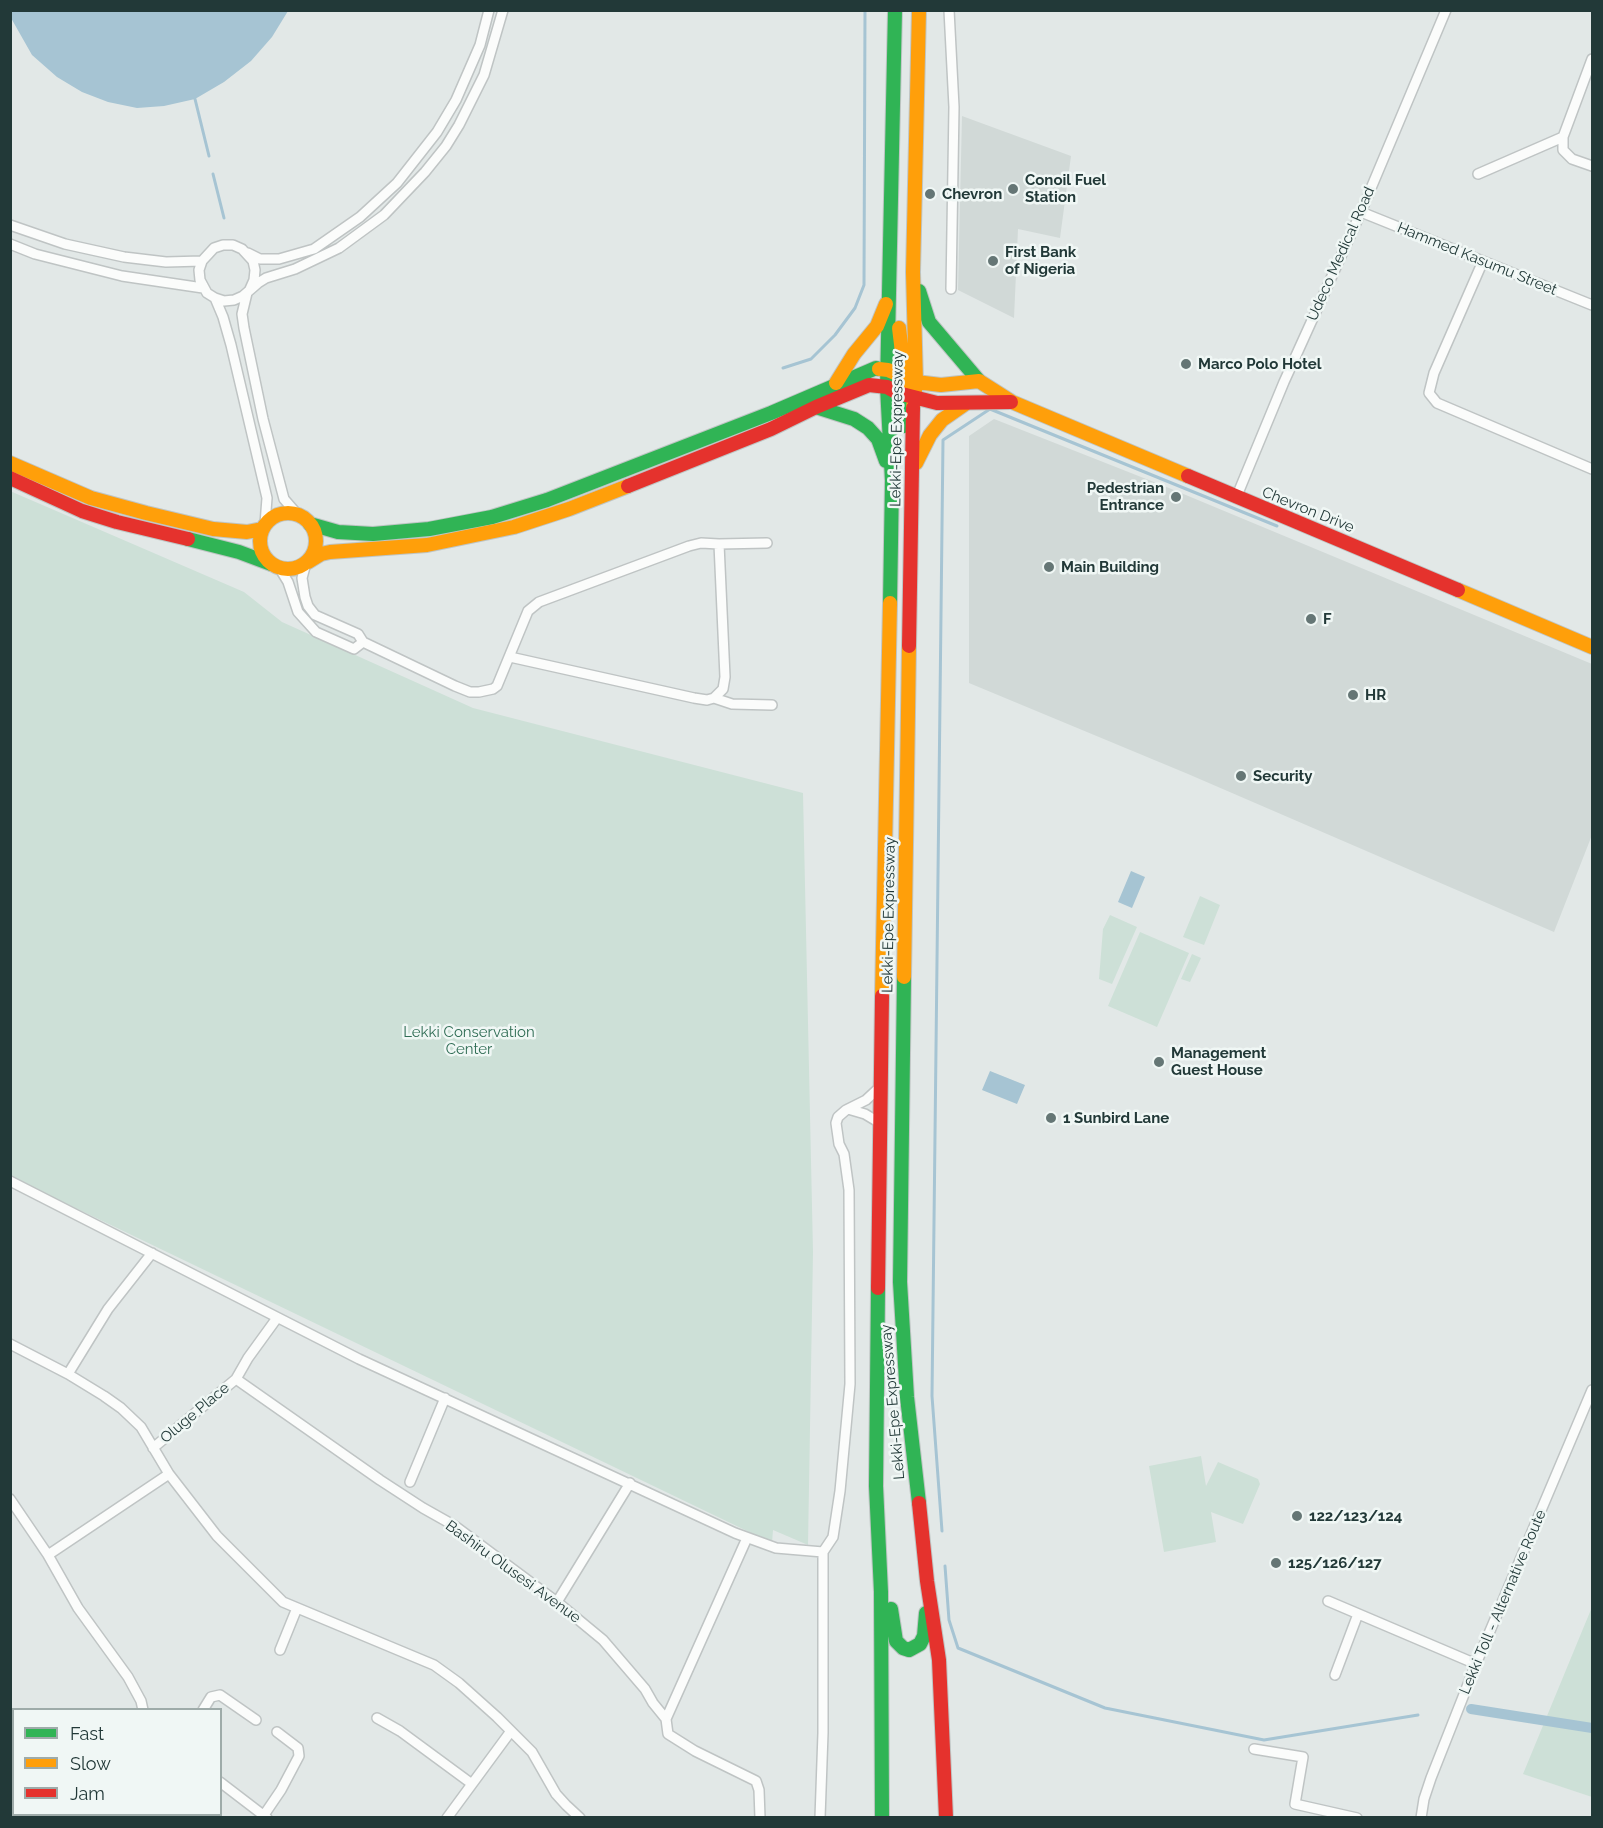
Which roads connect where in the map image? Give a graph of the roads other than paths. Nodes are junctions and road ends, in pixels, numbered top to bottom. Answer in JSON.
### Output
{"nodes":[{"id":1,"x":489,"y":10,"type":"edge"},
{"id":2,"x":503,"y":10,"type":"edge"},
{"id":3,"x":895,"y":10,"type":"edge"},
{"id":4,"x":919,"y":10,"type":"edge"},
{"id":5,"x":949,"y":10,"type":"edge"},
{"id":6,"x":1446,"y":10,"type":"edge"},
{"id":7,"x":1593,"y":59,"type":"edge"},
{"id":8,"x":1563,"y":137,"type":"junction"},
{"id":9,"x":893,"y":151,"type":"junction"},
{"id":10,"x":1593,"y":166,"type":"edge"},
{"id":11,"x":1478,"y":174,"type":"dead end"},
{"id":12,"x":1361,"y":212,"type":"junction"},
{"id":13,"x":10,"y":225,"type":"edge"},
{"id":14,"x":10,"y":244,"type":"edge"},
{"id":15,"x":247,"y":253,"type":"junction"},
{"id":16,"x":202,"y":261,"type":"junction"},
{"id":17,"x":1483,"y":261,"type":"junction"},
{"id":18,"x":913,"y":272,"type":"junction"},
{"id":19,"x":203,"y":288,"type":"junction"},
{"id":20,"x":951,"y":289,"type":"dead end"},
{"id":21,"x":249,"y":290,"type":"junction"},
{"id":22,"x":890,"y":292,"type":"junction"},
{"id":23,"x":215,"y":298,"type":"junction"},
{"id":24,"x":1593,"y":305,"type":"edge"},
{"id":25,"x":888,"y":370,"type":"junction"},
{"id":26,"x":910,"y":380,"type":"junction"},
{"id":27,"x":979,"y":381,"type":"junction"},
{"id":28,"x":837,"y":383,"type":"junction"},
{"id":29,"x":892,"y":390,"type":"junction"},
{"id":30,"x":913,"y":397,"type":"junction"},
{"id":31,"x":1012,"y":402,"type":"junction"},
{"id":32,"x":964,"y":404,"type":"junction"},
{"id":33,"x":816,"y":407,"type":"junction"},
{"id":34,"x":10,"y":463,"type":"edge"},
{"id":35,"x":1593,"y":469,"type":"edge"},
{"id":36,"x":913,"y":472,"type":"junction"},
{"id":37,"x":10,"y":478,"type":"edge"},
{"id":38,"x":892,"y":481,"type":"junction"},
{"id":39,"x":1236,"y":498,"type":"junction"},
{"id":40,"x":297,"y":514,"type":"junction"},
{"id":41,"x":310,"y":524,"type":"junction"},
{"id":42,"x":264,"y":527,"type":"junction"},
{"id":43,"x":767,"y":543,"type":"dead end"},
{"id":44,"x":719,"y":544,"type":"junction"},
{"id":45,"x":911,"y":561,"type":"junction"},
{"id":46,"x":307,"y":563,"type":"junction"},
{"id":47,"x":276,"y":566,"type":"junction"},
{"id":48,"x":363,"y":642,"type":"junction"},
{"id":49,"x":1593,"y":646,"type":"edge"},
{"id":50,"x":510,"y":657,"type":"junction"},
{"id":51,"x":714,"y":698,"type":"junction"},
{"id":52,"x":772,"y":705,"type":"dead end"},
{"id":53,"x":880,"y":1087,"type":"junction"},
{"id":54,"x":847,"y":1110,"type":"junction"},
{"id":55,"x":880,"y":1123,"type":"junction"},
{"id":56,"x":10,"y":1181,"type":"edge"},
{"id":57,"x":152,"y":1253,"type":"junction"},
{"id":58,"x":277,"y":1318,"type":"junction"},
{"id":59,"x":10,"y":1344,"type":"edge"},
{"id":60,"x":68,"y":1374,"type":"junction"},
{"id":61,"x":236,"y":1379,"type":"junction"},
{"id":62,"x":1593,"y":1390,"type":"edge"},
{"id":63,"x":445,"y":1398,"type":"junction"},
{"id":64,"x":153,"y":1448,"type":"junction"},
{"id":65,"x":169,"y":1474,"type":"junction"},
{"id":66,"x":410,"y":1482,"type":"dead end"},
{"id":67,"x":630,"y":1483,"type":"junction"},
{"id":68,"x":10,"y":1499,"type":"edge"},
{"id":69,"x":747,"y":1538,"type":"junction"},
{"id":70,"x":823,"y":1552,"type":"junction"},
{"id":71,"x":48,"y":1555,"type":"junction"},
{"id":72,"x":879,"y":1559,"type":"junction"},
{"id":73,"x":927,"y":1581,"type":"junction"},
{"id":74,"x":1328,"y":1601,"type":"dead end"},
{"id":75,"x":557,"y":1602,"type":"junction"},
{"id":76,"x":297,"y":1608,"type":"junction"},
{"id":77,"x":1358,"y":1614,"type":"junction"},
{"id":78,"x":280,"y":1650,"type":"dead end"},
{"id":79,"x":1476,"y":1664,"type":"junction"},
{"id":80,"x":1335,"y":1675,"type":"dead end"},
{"id":81,"x":142,"y":1708,"type":"edge"},
{"id":82,"x":204,"y":1708,"type":"edge"},
{"id":83,"x":377,"y":1718,"type":"dead end"},
{"id":84,"x":666,"y":1719,"type":"junction"},
{"id":85,"x":255,"y":1720,"type":"dead end"},
{"id":86,"x":511,"y":1731,"type":"junction"},
{"id":87,"x":277,"y":1732,"type":"dead end"},
{"id":88,"x":1254,"y":1749,"type":"dead end"},
{"id":89,"x":222,"y":1783,"type":"edge"},
{"id":90,"x":472,"y":1784,"type":"junction"},
{"id":91,"x":266,"y":1816,"type":"edge"},
{"id":92,"x":447,"y":1818,"type":"edge"},
{"id":93,"x":580,"y":1818,"type":"edge"},
{"id":94,"x":760,"y":1818,"type":"edge"},
{"id":95,"x":820,"y":1818,"type":"edge"},
{"id":96,"x":882,"y":1818,"type":"edge"},
{"id":97,"x":946,"y":1818,"type":"edge"},
{"id":98,"x":1357,"y":1818,"type":"edge"},
{"id":99,"x":1421,"y":1818,"type":"edge"}],
"edges":[{"from":1,"to":15,"type":"street"},
{"from":2,"to":21,"type":"street"},
{"from":3,"to":9,"type":"main road","name":"Lekki-Epe Expressway"},
{"from":4,"to":18,"type":"main road","name":"Lekki-Epe Expressway"},
{"from":5,"to":20,"type":"street"},
{"from":6,"to":12,"type":"street","name":"Udeco Medical Road"},
{"from":7,"to":8,"type":"street"},
{"from":8,"to":10,"type":"street"},
{"from":8,"to":11,"type":"street"},
{"from":9,"to":22,"type":"main road","name":"Lekki-Epe Expressway"},
{"from":9,"to":26,"type":"main road"},
{"from":12,"to":17,"type":"street","name":"Hammed Kasumu Street"},
{"from":12,"to":39,"type":"street","name":"Udeco Medical Road"},
{"from":13,"to":16,"type":"street"},
{"from":14,"to":19,"type":"street"},
{"from":15,"to":16,"type":"street"},
{"from":15,"to":21,"type":"street"},
{"from":16,"to":19,"type":"street"},
{"from":17,"to":24,"type":"street","name":"Hammed Kasumu Street"},
{"from":17,"to":35,"type":"street"},
{"from":18,"to":26,"type":"main road","name":"Lekki-Epe Expressway"},
{"from":18,"to":27,"type":"main road","name":"Chevron Drive"},
{"from":19,"to":23,"type":"street"},
{"from":21,"to":23,"type":"street"},
{"from":21,"to":40,"type":"street"},
{"from":22,"to":25,"type":"main road","name":"Lekki-Epe Expressway"},
{"from":22,"to":28,"type":"main road"},
{"from":23,"to":42,"type":"street"},
{"from":25,"to":26,"type":"main road"},
{"from":25,"to":28,"type":"main road"},
{"from":25,"to":29,"type":"main road"},
{"from":26,"to":27,"type":"main road"},
{"from":26,"to":30,"type":"main road","name":"Lekki-Epe Expressway"},
{"from":27,"to":31,"type":"main road","name":"Chevron Drive"},
{"from":28,"to":41,"type":"main road"},
{"from":29,"to":30,"type":"main road","name":"Chevron Drive"},
{"from":29,"to":33,"type":"main road"},
{"from":29,"to":38,"type":"main road","name":"Lekki-Epe Expressway"},
{"from":29,"to":45,"type":"main road"},
{"from":30,"to":32,"type":"main road","name":"Chevron Drive"},
{"from":30,"to":36,"type":"main road","name":"Lekki-Epe Expressway"},
{"from":31,"to":32,"type":"main road","name":"Chevron Drive"},
{"from":31,"to":39,"type":"main road","name":"Chevron Drive"},
{"from":32,"to":36,"type":"main road"},
{"from":33,"to":38,"type":"main road"},
{"from":33,"to":46,"type":"main road"},
{"from":34,"to":42,"type":"main road"},
{"from":36,"to":45,"type":"main road","name":"Lekki-Epe Expressway"},
{"from":37,"to":47,"type":"main road"},
{"from":38,"to":53,"type":"main road","name":"Lekki-Epe Expressway"},
{"from":39,"to":49,"type":"main road","name":"Chevron Drive"},
{"from":40,"to":41,"type":"main road"},
{"from":40,"to":42,"type":"main road"},
{"from":41,"to":46,"type":"main road"},
{"from":42,"to":47,"type":"main road"},
{"from":43,"to":44,"type":"street"},
{"from":44,"to":50,"type":"street"},
{"from":44,"to":51,"type":"street"},
{"from":45,"to":73,"type":"main road","name":"Lekki-Epe Expressway"},
{"from":46,"to":47,"type":"main road"},
{"from":46,"to":48,"type":"street"},
{"from":47,"to":48,"type":"street"},
{"from":48,"to":50,"type":"street"},
{"from":50,"to":51,"type":"street"},
{"from":51,"to":52,"type":"street"},
{"from":53,"to":54,"type":"street"},
{"from":53,"to":55,"type":"main road","name":"Lekki-Epe Expressway"},
{"from":54,"to":55,"type":"street"},
{"from":54,"to":70,"type":"street"},
{"from":55,"to":72,"type":"main road","name":"Lekki-Epe Expressway"},
{"from":56,"to":57,"type":"street"},
{"from":57,"to":58,"type":"street"},
{"from":57,"to":60,"type":"street"},
{"from":58,"to":61,"type":"street","name":"Oluge Place"},
{"from":58,"to":63,"type":"street"},
{"from":59,"to":60,"type":"street"},
{"from":60,"to":64,"type":"street"},
{"from":61,"to":64,"type":"street","name":"Oluge Place"},
{"from":61,"to":75,"type":"street","name":"Bashiru Olusesi Avenue"},
{"from":62,"to":79,"type":"street","name":"Lekki Toll - Alternative Route"},
{"from":63,"to":66,"type":"street"},
{"from":63,"to":67,"type":"street"},
{"from":64,"to":65,"type":"street"},
{"from":65,"to":71,"type":"street"},
{"from":65,"to":76,"type":"street"},
{"from":67,"to":69,"type":"street"},
{"from":67,"to":75,"type":"street"},
{"from":68,"to":71,"type":"street"},
{"from":69,"to":70,"type":"street"},
{"from":69,"to":84,"type":"street"},
{"from":70,"to":95,"type":"street"},
{"from":71,"to":81,"type":"street"},
{"from":72,"to":73,"type":"main road"},
{"from":72,"to":96,"type":"main road","name":"Lekki-Epe Expressway"},
{"from":73,"to":97,"type":"main road","name":"Lekki-Epe Expressway"},
{"from":74,"to":77,"type":"street"},
{"from":75,"to":84,"type":"street","name":"Bashiru Olusesi Avenue"},
{"from":76,"to":78,"type":"street"},
{"from":76,"to":86,"type":"street"},
{"from":77,"to":79,"type":"street"},
{"from":77,"to":80,"type":"street"},
{"from":79,"to":99,"type":"street","name":"Lekki Toll - Alternative Route"},
{"from":82,"to":85,"type":"street"},
{"from":83,"to":90,"type":"street"},
{"from":84,"to":94,"type":"street","name":"Bashiru Olusesi Avenue"},
{"from":86,"to":90,"type":"street"},
{"from":86,"to":93,"type":"street"},
{"from":87,"to":91,"type":"street"},
{"from":88,"to":98,"type":"street"},
{"from":89,"to":91,"type":"street"},
{"from":90,"to":92,"type":"street"}]}
